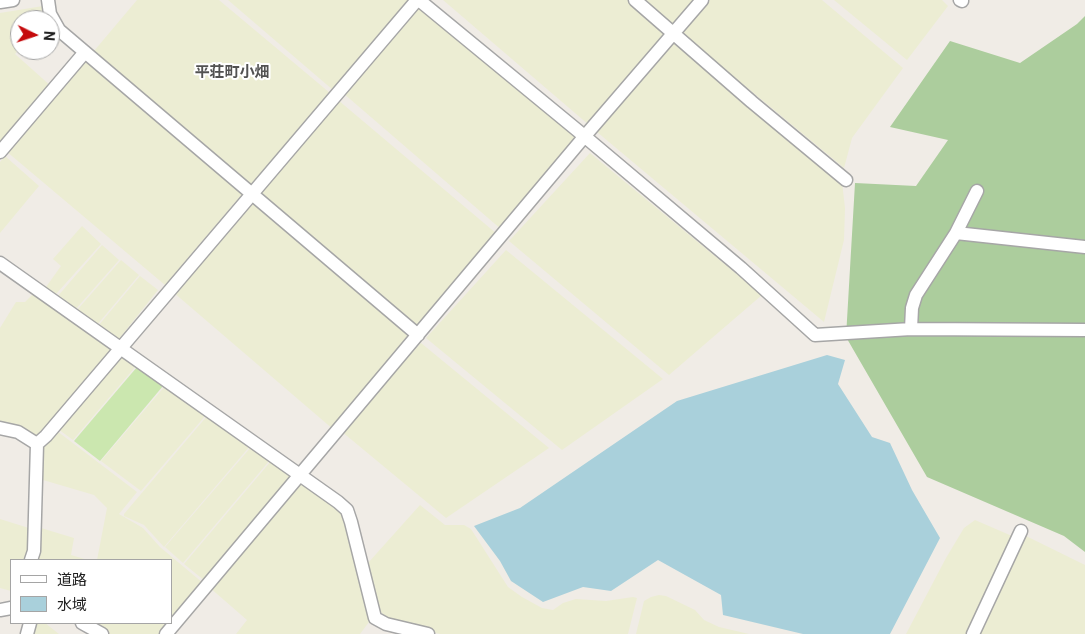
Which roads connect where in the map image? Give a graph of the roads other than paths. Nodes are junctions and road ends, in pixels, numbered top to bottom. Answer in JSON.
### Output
{"nodes":[{"id":1,"x":13,"y":0,"type":"edge"},
{"id":2,"x":48,"y":0,"type":"edge"},
{"id":3,"x":418,"y":0,"type":"edge"},
{"id":4,"x":635,"y":0,"type":"edge"},
{"id":5,"x":702,"y":0,"type":"edge"},
{"id":6,"x":0,"y":2,"type":"edge"},
{"id":7,"x":674,"y":34,"type":"junction"},
{"id":8,"x":84,"y":52,"type":"junction"},
{"id":9,"x":584,"y":137,"type":"junction"},
{"id":10,"x":0,"y":152,"type":"edge"},
{"id":11,"x":846,"y":180,"type":"dead end"},
{"id":12,"x":977,"y":191,"type":"dead end"},
{"id":13,"x":253,"y":195,"type":"junction"},
{"id":14,"x":956,"y":232,"type":"junction"},
{"id":15,"x":1085,"y":247,"type":"edge"},
{"id":16,"x":0,"y":263,"type":"edge"},
{"id":17,"x":912,"y":329,"type":"junction"},
{"id":18,"x":1085,"y":330,"type":"edge"},
{"id":19,"x":418,"y":335,"type":"junction"},
{"id":20,"x":120,"y":348,"type":"junction"},
{"id":21,"x":0,"y":428,"type":"edge"},
{"id":22,"x":37,"y":444,"type":"junction"},
{"id":23,"x":300,"y":475,"type":"junction"},
{"id":24,"x":1021,"y":530,"type":"dead end"},
{"id":25,"x":31,"y":559,"type":"edge"},
{"id":26,"x":84,"y":624,"type":"edge"},
{"id":27,"x":102,"y":634,"type":"edge"},
{"id":28,"x":166,"y":634,"type":"edge"},
{"id":29,"x":428,"y":634,"type":"edge"},
{"id":30,"x":973,"y":634,"type":"edge"}],
"edges":[{"from":1,"to":6,"type":"street"},
{"from":2,"to":8,"type":"street"},
{"from":3,"to":9,"type":"street"},
{"from":3,"to":13,"type":"street"},
{"from":4,"to":7,"type":"street"},
{"from":5,"to":7,"type":"street"},
{"from":7,"to":9,"type":"street"},
{"from":7,"to":11,"type":"street"},
{"from":8,"to":10,"type":"street"},
{"from":8,"to":13,"type":"street"},
{"from":9,"to":17,"type":"street"},
{"from":9,"to":19,"type":"street"},
{"from":12,"to":14,"type":"street"},
{"from":13,"to":19,"type":"street"},
{"from":13,"to":20,"type":"street"},
{"from":14,"to":15,"type":"street"},
{"from":14,"to":17,"type":"street"},
{"from":16,"to":20,"type":"street"},
{"from":17,"to":18,"type":"street"},
{"from":19,"to":23,"type":"street"},
{"from":20,"to":22,"type":"street"},
{"from":20,"to":23,"type":"street"},
{"from":21,"to":22,"type":"street"},
{"from":22,"to":25,"type":"street"},
{"from":23,"to":28,"type":"street"},
{"from":23,"to":29,"type":"street"},
{"from":24,"to":30,"type":"street"},
{"from":26,"to":27,"type":"street"}]}
